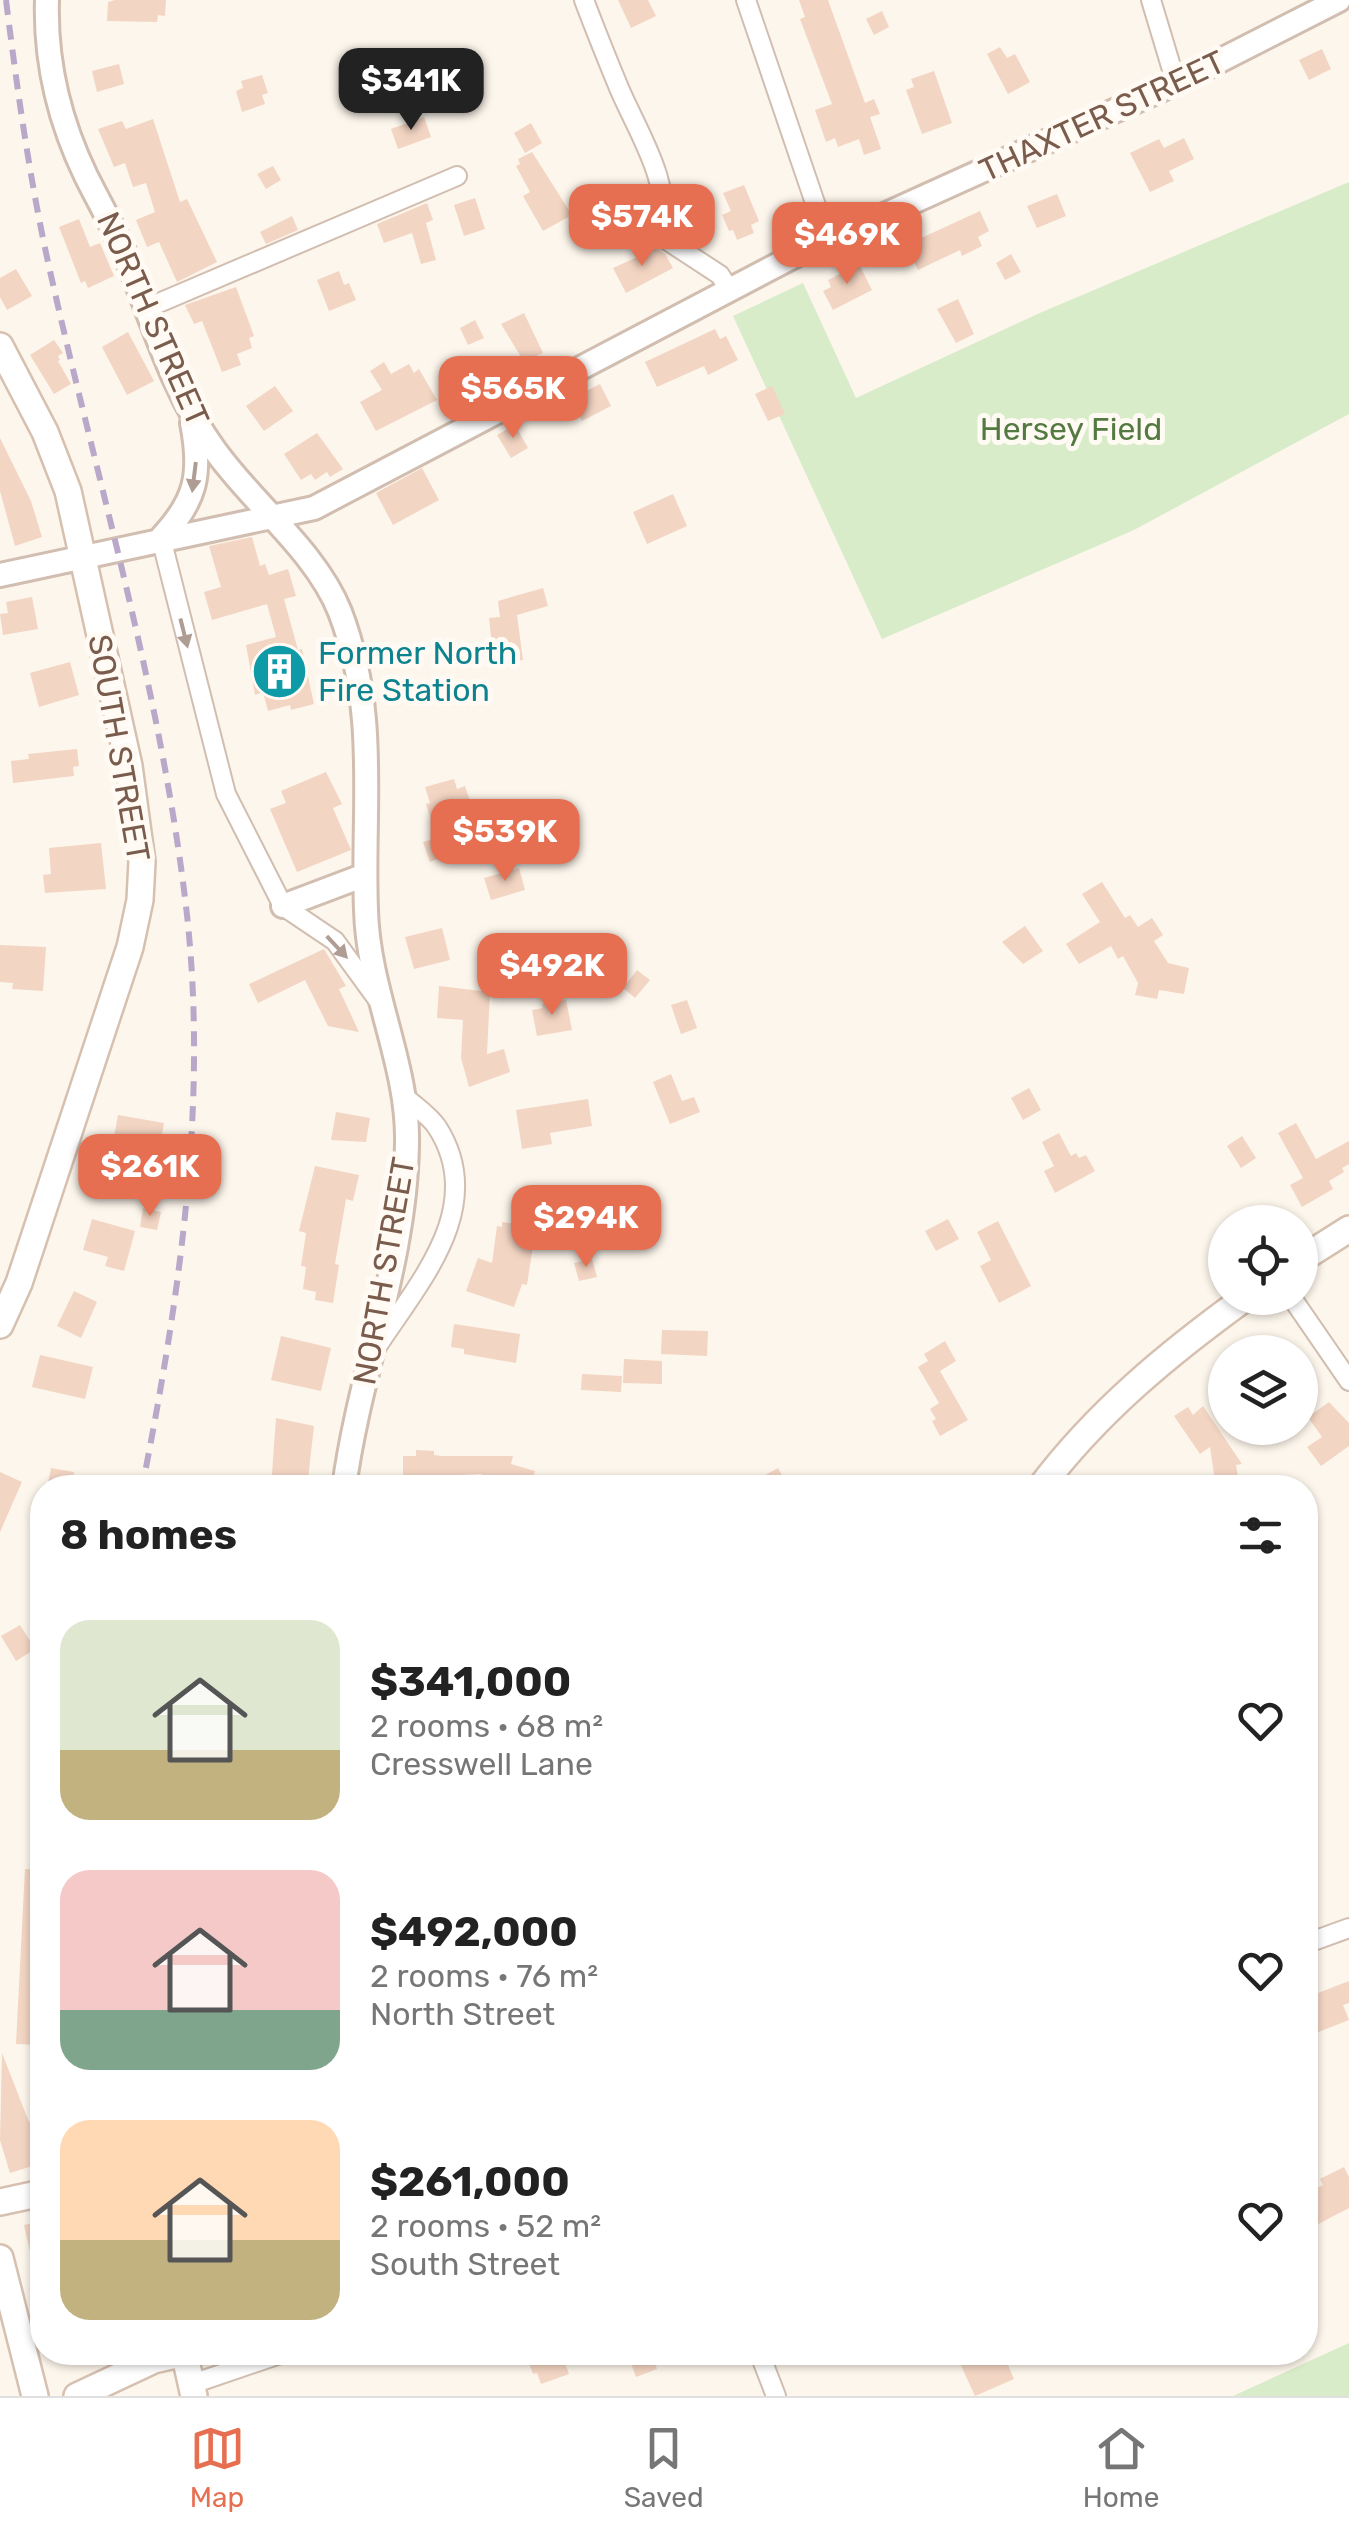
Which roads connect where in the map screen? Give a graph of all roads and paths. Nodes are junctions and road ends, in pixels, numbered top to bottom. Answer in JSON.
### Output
{"nodes":[{"id":1,"x":46,"y":0,"type":"edge"},
{"id":2,"x":584,"y":0,"type":"edge"},
{"id":3,"x":746,"y":0,"type":"edge"},
{"id":4,"x":1151,"y":0,"type":"edge"},
{"id":5,"x":1340,"y":0,"type":"edge"},
{"id":6,"x":1176,"y":83,"type":"junction"},
{"id":7,"x":458,"y":176,"type":"dead end"},
{"id":8,"x":828,"y":240,"type":"junction"},
{"id":9,"x":730,"y":291,"type":"junction"},
{"id":10,"x":147,"y":308,"type":"junction"},
{"id":11,"x":0,"y":346,"type":"edge"},
{"id":12,"x":188,"y":405,"type":"junction"},
{"id":13,"x":271,"y":515,"type":"junction"},
{"id":14,"x":161,"y":538,"type":"junction"},
{"id":15,"x":82,"y":555,"type":"junction"},
{"id":16,"x":0,"y":575,"type":"edge"},
{"id":17,"x":365,"y":874,"type":"junction"},
{"id":18,"x":283,"y":906,"type":"junction"},
{"id":19,"x":380,"y":1003,"type":"junction"},
{"id":20,"x":402,"y":1095,"type":"junction"},
{"id":21,"x":1349,"y":1229,"type":"edge"},
{"id":22,"x":1318,"y":1249,"type":"edge"},
{"id":23,"x":3,"y":1314,"type":"edge"},
{"id":24,"x":1222,"y":1315,"type":"edge"},
{"id":25,"x":1304,"y":1315,"type":"edge"},
{"id":26,"x":370,"y":1356,"type":"junction"},
{"id":27,"x":1349,"y":1381,"type":"edge"},
{"id":28,"x":346,"y":1475,"type":"edge"},
{"id":29,"x":1051,"y":1475,"type":"edge"},
{"id":30,"x":1349,"y":1928,"type":"edge"},
{"id":31,"x":1318,"y":1939,"type":"edge"},
{"id":32,"x":30,"y":2196,"type":"edge"},
{"id":33,"x":0,"y":2202,"type":"edge"},
{"id":34,"x":0,"y":2258,"type":"edge"},
{"id":35,"x":143,"y":2365,"type":"edge"},
{"id":36,"x":187,"y":2365,"type":"edge"},
{"id":37,"x":254,"y":2365,"type":"edge"},
{"id":38,"x":764,"y":2365,"type":"edge"},
{"id":39,"x":193,"y":2390,"type":"edge"},
{"id":40,"x":35,"y":2396,"type":"edge"},
{"id":41,"x":77,"y":2396,"type":"edge"},
{"id":42,"x":776,"y":2396,"type":"edge"}],
"edges":[{"from":1,"to":10,"type":"street","name":"NORTH STREET"},
{"from":2,"to":9,"type":"street"},
{"from":3,"to":8,"type":"street"},
{"from":4,"to":6,"type":"street"},
{"from":5,"to":6,"type":"street","name":"THAXTER STREET"},
{"from":6,"to":8,"type":"street","name":"THAXTER STREET"},
{"from":7,"to":10,"type":"street"},
{"from":8,"to":9,"type":"street","name":"THAXTER STREET"},
{"from":9,"to":13,"type":"street","name":"THAXTER STREET"},
{"from":10,"to":12,"type":"street","name":"NORTH STREET"},
{"from":11,"to":15,"type":"main road","name":"SOUTH STREET"},
{"from":12,"to":13,"type":"street","name":"NORTH STREET"},
{"from":12,"to":14,"type":"street","one_way":true},
{"from":13,"to":14,"type":"street","name":"THAXTER STREET"},
{"from":13,"to":17,"type":"street","name":"NORTH STREET"},
{"from":14,"to":15,"type":"street","name":"THAXTER STREET"},
{"from":14,"to":18,"type":"street","one_way":true},
{"from":15,"to":16,"type":"street","name":"THAXTER STREET"},
{"from":15,"to":23,"type":"main road","name":"SOUTH STREET"},
{"from":17,"to":18,"type":"street"},
{"from":17,"to":19,"type":"street","name":"NORTH STREET"},
{"from":18,"to":19,"type":"street","one_way":true},
{"from":19,"to":20,"type":"street","name":"NORTH STREET"},
{"from":20,"to":26,"type":"street","name":"NORTH STREET"},
{"from":20,"to":26,"type":"street"},
{"from":21,"to":22,"type":"main road"},
{"from":24,"to":29,"type":"main road"},
{"from":25,"to":27,"type":"street"},
{"from":26,"to":28,"type":"street","name":"NORTH STREET"},
{"from":30,"to":31,"type":"street"},
{"from":32,"to":33,"type":"main road"},
{"from":34,"to":40,"type":"main road"},
{"from":35,"to":41,"type":"main road"},
{"from":36,"to":39,"type":"main road"},
{"from":37,"to":39,"type":"street"},
{"from":38,"to":42,"type":"street"}]}
